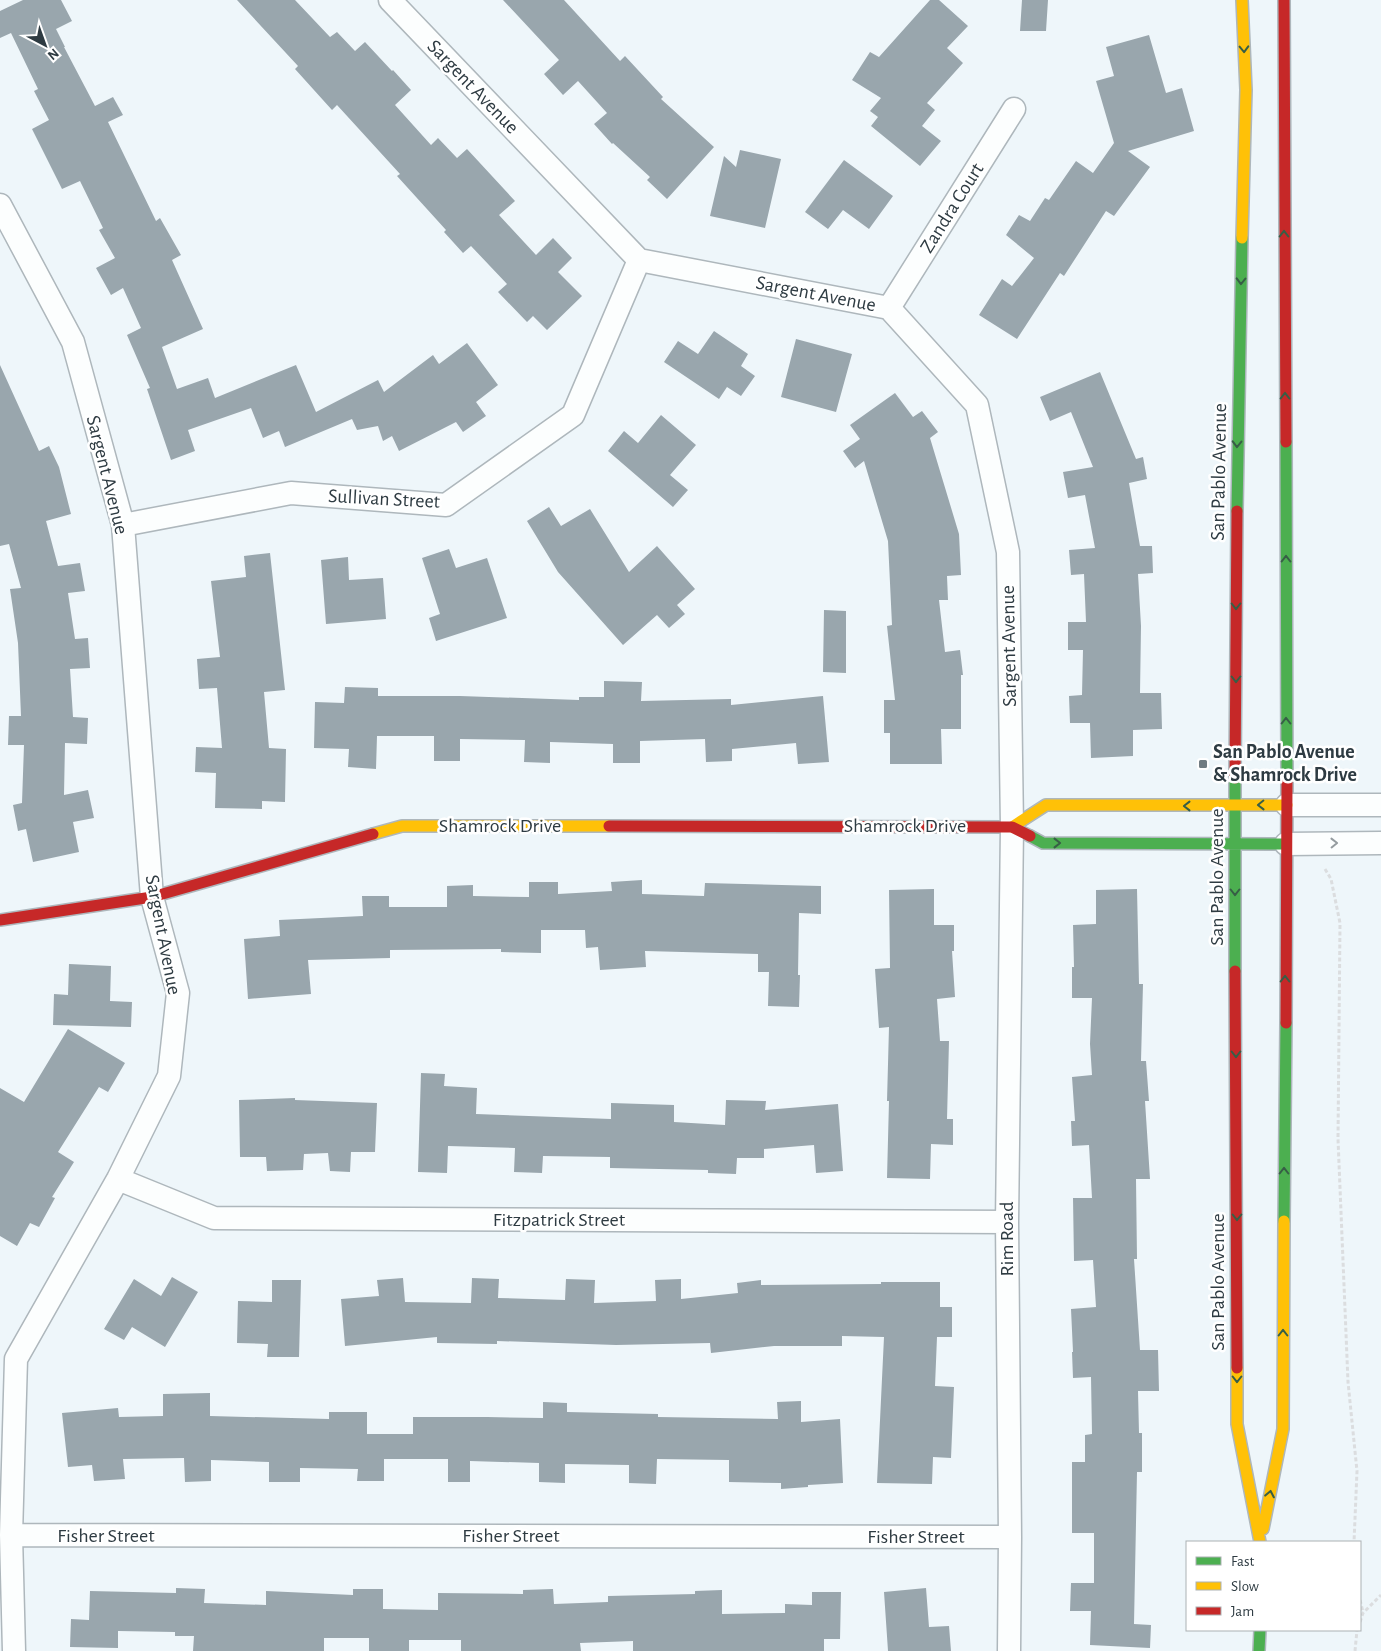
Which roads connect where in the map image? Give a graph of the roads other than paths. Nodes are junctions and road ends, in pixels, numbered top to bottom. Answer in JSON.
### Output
{"nodes":[{"id":1,"x":390,"y":0,"type":"edge"},
{"id":2,"x":1242,"y":0,"type":"edge"},
{"id":3,"x":1284,"y":0,"type":"edge"},
{"id":4,"x":1014,"y":109,"type":"dead end"},
{"id":5,"x":0,"y":206,"type":"edge"},
{"id":6,"x":639,"y":260,"type":"junction"},
{"id":7,"x":889,"y":308,"type":"junction"},
{"id":8,"x":123,"y":524,"type":"junction"},
{"id":9,"x":1287,"y":805,"type":"junction"},
{"id":10,"x":1381,"y":805,"type":"edge"},
{"id":11,"x":1236,"y":806,"type":"junction"},
{"id":12,"x":1012,"y":826,"type":"junction"},
{"id":13,"x":1235,"y":843,"type":"junction"},
{"id":14,"x":1381,"y":843,"type":"edge"},
{"id":15,"x":1286,"y":844,"type":"junction"},
{"id":16,"x":152,"y":896,"type":"junction"},
{"id":17,"x":0,"y":920,"type":"edge"},
{"id":18,"x":118,"y":1179,"type":"junction"},
{"id":19,"x":1007,"y":1222,"type":"junction"},
{"id":20,"x":11,"y":1535,"type":"junction"},
{"id":21,"x":1010,"y":1537,"type":"junction"},
{"id":22,"x":1260,"y":1541,"type":"edge"},
{"id":23,"x":1260,"y":1541,"type":"edge"},
{"id":24,"x":1260,"y":1631,"type":"edge"},
{"id":25,"x":14,"y":1651,"type":"edge"},
{"id":26,"x":1009,"y":1651,"type":"edge"},
{"id":27,"x":1260,"y":1651,"type":"edge"}],
"edges":[{"from":1,"to":6,"type":"street","name":"Sargent Avenue"},
{"from":2,"to":11,"type":"main road","name":"San Pablo Avenue","one_way":true},
{"from":9,"to":3,"type":"main road","name":"San Pablo Avenue","one_way":true},
{"from":4,"to":7,"type":"street","name":"Zandra Court"},
{"from":5,"to":8,"type":"street","name":"Sargent Avenue"},
{"from":6,"to":7,"type":"street","name":"Sargent Avenue"},
{"from":6,"to":8,"type":"street","name":"Sullivan Street"},
{"from":7,"to":12,"type":"street","name":"Sargent Avenue"},
{"from":8,"to":16,"type":"street","name":"Sargent Avenue"},
{"from":9,"to":10,"type":"street"},
{"from":9,"to":11,"type":"main road","one_way":true},
{"from":9,"to":15,"type":"main road","name":"San Pablo Avenue"},
{"from":11,"to":12,"type":"main road","one_way":true},
{"from":11,"to":13,"type":"main road","name":"San Pablo Avenue"},
{"from":12,"to":13,"type":"main road","name":"Shamrock Drive","one_way":true},
{"from":12,"to":16,"type":"main road","name":"Shamrock Drive"},
{"from":12,"to":19,"type":"street","name":"Rim Road"},
{"from":13,"to":15,"type":"main road","name":"Shamrock Drive"},
{"from":13,"to":23,"type":"main road","name":"San Pablo Avenue","one_way":true},
{"from":15,"to":14,"type":"street","name":"Shamrock Drive","one_way":true},
{"from":22,"to":15,"type":"main road","name":"San Pablo Avenue","one_way":true},
{"from":16,"to":17,"type":"main road","name":"Shamrock Drive"},
{"from":16,"to":18,"type":"street","name":"Sargent Avenue"},
{"from":18,"to":19,"type":"street","name":"Fitzpatrick Street"},
{"from":18,"to":20,"type":"street","name":"Sargent Avenue"},
{"from":19,"to":21,"type":"street","name":"Rim Road"},
{"from":20,"to":21,"type":"street","name":"Fisher Street"},
{"from":20,"to":25,"type":"street","name":"Sargent Avenue"},
{"from":21,"to":26,"type":"street","name":"Rim Road"},
{"from":24,"to":27,"type":"main road"}]}
